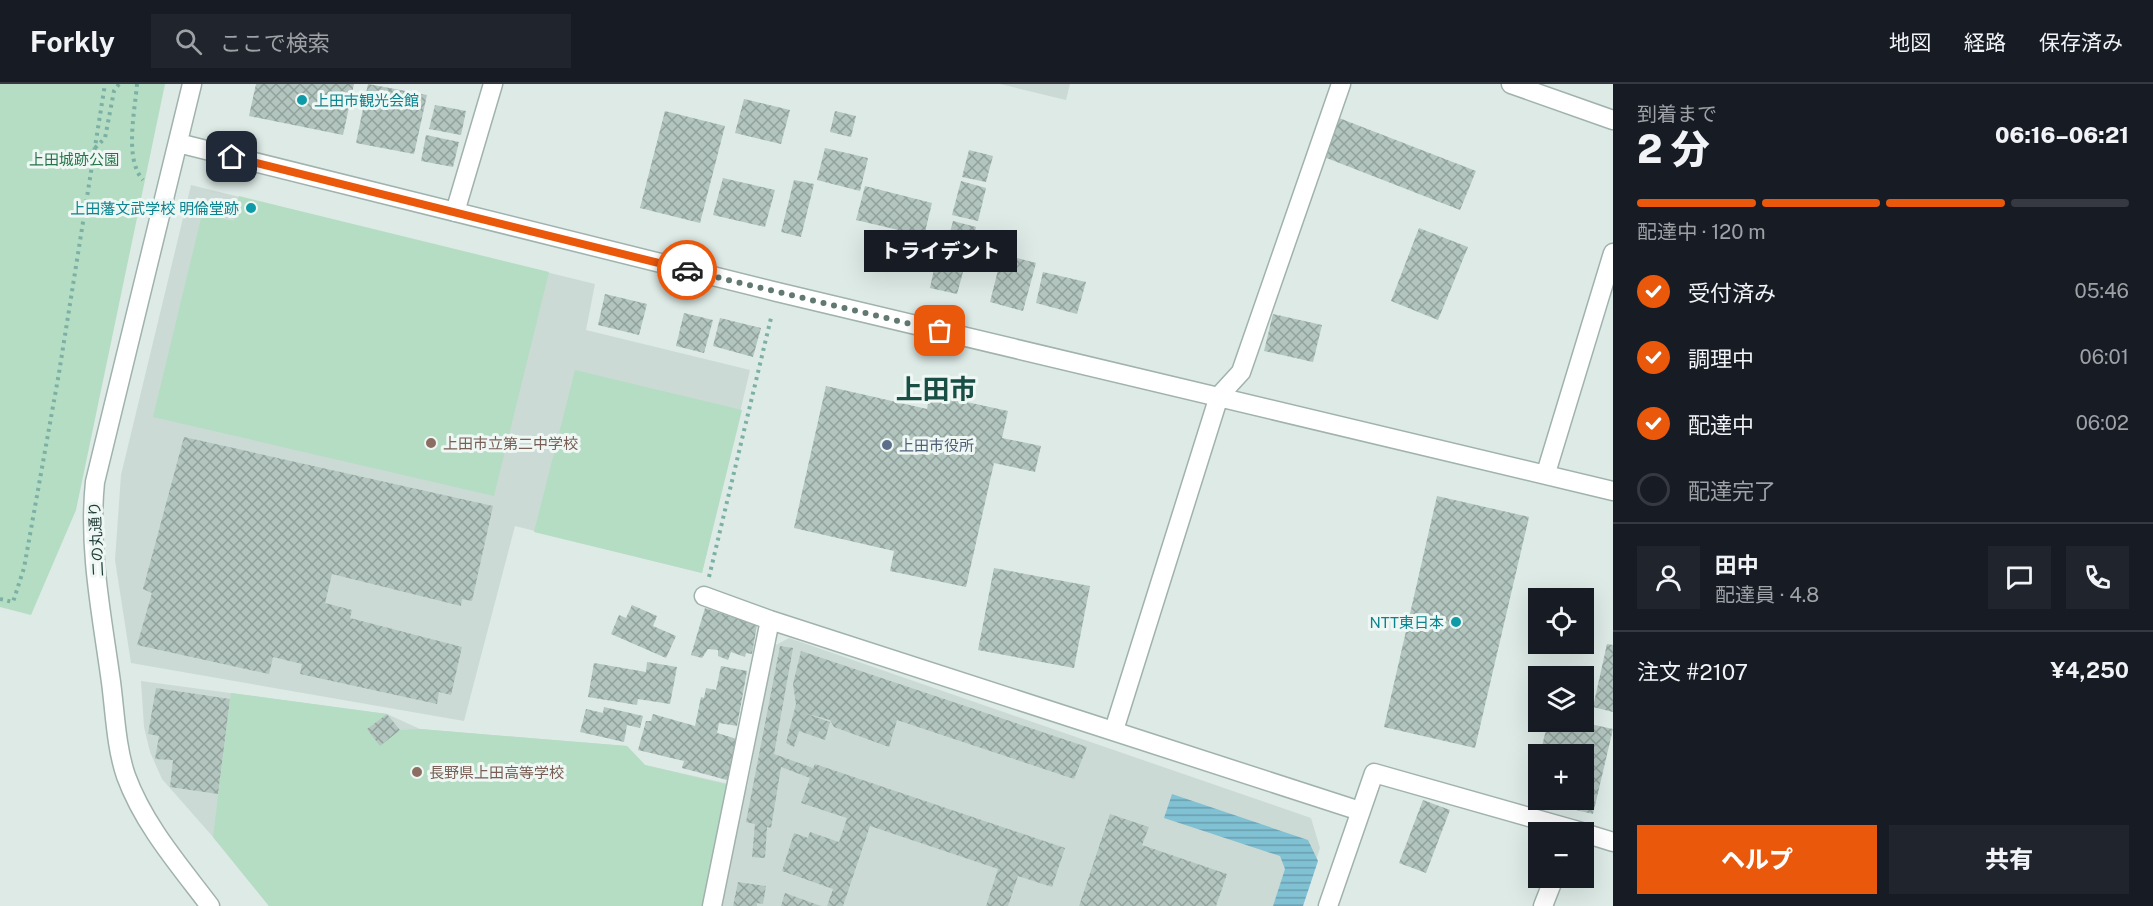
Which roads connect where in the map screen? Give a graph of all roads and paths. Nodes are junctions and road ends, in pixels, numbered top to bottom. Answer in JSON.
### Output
{"nodes":[{"id":1,"x":105,"y":84,"type":"edge"},
{"id":2,"x":119,"y":84,"type":"edge"},
{"id":3,"x":137,"y":84,"type":"edge"},
{"id":4,"x":192,"y":84,"type":"edge"},
{"id":5,"x":493,"y":84,"type":"edge"},
{"id":6,"x":1341,"y":84,"type":"edge"},
{"id":7,"x":1511,"y":84,"type":"edge"},
{"id":8,"x":1613,"y":120,"type":"edge"},
{"id":9,"x":178,"y":143,"type":"junction"},
{"id":10,"x":95,"y":148,"type":"junction"},
{"id":11,"x":143,"y":180,"type":"dead end"},
{"id":12,"x":456,"y":212,"type":"junction"},
{"id":13,"x":1613,"y":253,"type":"edge"},
{"id":14,"x":771,"y":318,"type":"dead end"},
{"id":15,"x":1219,"y":396,"type":"junction"},
{"id":16,"x":1546,"y":473,"type":"junction"},
{"id":17,"x":1613,"y":491,"type":"edge"},
{"id":18,"x":704,"y":596,"type":"joint"},
{"id":19,"x":0,"y":599,"type":"edge"},
{"id":20,"x":770,"y":620,"type":"junction"},
{"id":21,"x":1114,"y":730,"type":"junction"},
{"id":22,"x":1360,"y":811,"type":"junction"},
{"id":23,"x":1543,"y":822,"type":"edge"},
{"id":24,"x":1594,"y":837,"type":"edge"},
{"id":25,"x":1613,"y":842,"type":"edge"},
{"id":26,"x":1550,"y":888,"type":"edge"},
{"id":27,"x":210,"y":906,"type":"edge"},
{"id":28,"x":712,"y":906,"type":"edge"},
{"id":29,"x":1328,"y":906,"type":"edge"},
{"id":30,"x":1543,"y":906,"type":"edge"}],
"edges":[{"from":1,"to":10,"type":"path"},
{"from":2,"to":10,"type":"path"},
{"from":3,"to":11,"type":"path"},
{"from":4,"to":9,"type":"street","name":"二の丸通り"},
{"from":5,"to":12,"type":"street"},
{"from":6,"to":15,"type":"street"},
{"from":7,"to":8,"type":"street"},
{"from":9,"to":12,"type":"street"},
{"from":9,"to":27,"type":"street","name":"二の丸通り"},
{"from":10,"to":19,"type":"path"},
{"from":12,"to":15,"type":"street"},
{"from":13,"to":16,"type":"street"},
{"from":14,"to":18,"type":"path"},
{"from":15,"to":16,"type":"street"},
{"from":15,"to":21,"type":"street"},
{"from":16,"to":17,"type":"street"},
{"from":18,"to":20,"type":"street"},
{"from":20,"to":21,"type":"street"},
{"from":20,"to":28,"type":"street"},
{"from":21,"to":22,"type":"street"},
{"from":22,"to":23,"type":"street"},
{"from":22,"to":29,"type":"street"},
{"from":24,"to":25,"type":"street"},
{"from":26,"to":30,"type":"street"}]}
